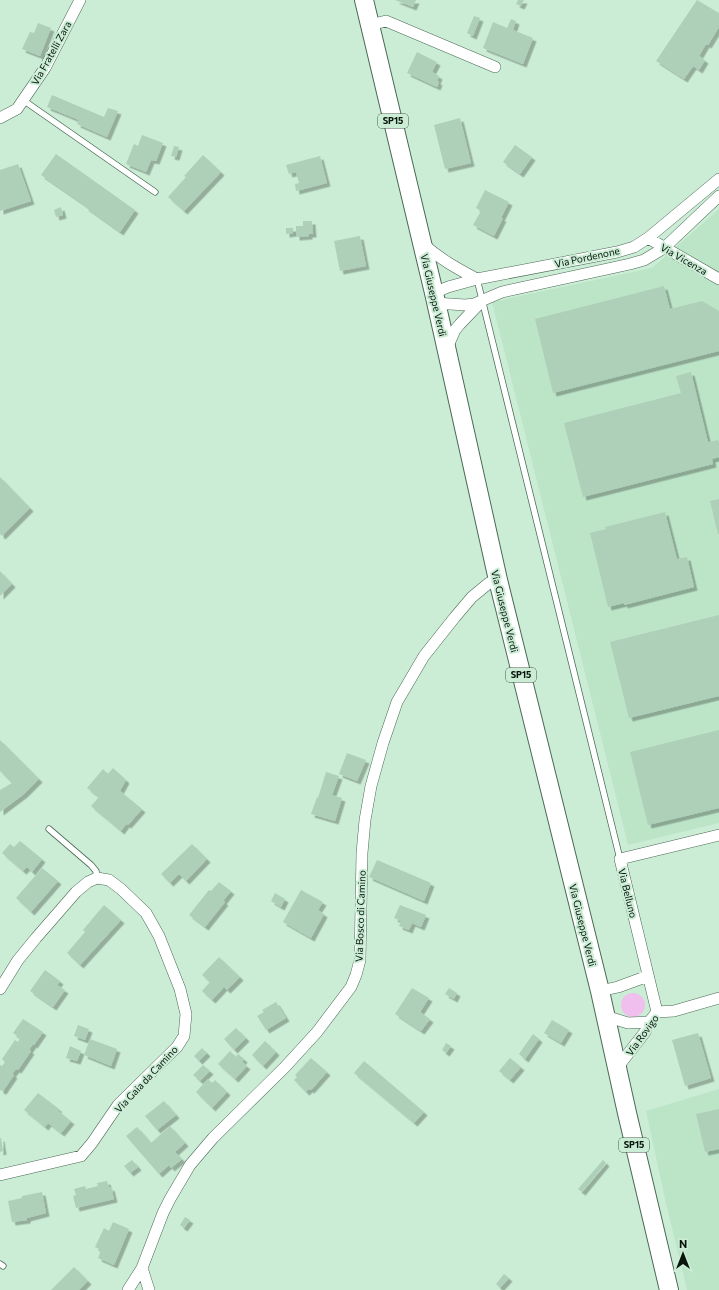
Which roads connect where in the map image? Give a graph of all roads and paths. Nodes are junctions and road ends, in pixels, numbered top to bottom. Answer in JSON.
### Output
{"nodes":[{"id":1,"x":80,"y":0,"type":"edge"},
{"id":2,"x":364,"y":0,"type":"edge"},
{"id":3,"x":370,"y":25,"type":"junction"},
{"id":4,"x":495,"y":67,"type":"dead end"},
{"id":5,"x":23,"y":100,"type":"junction"},
{"id":6,"x":0,"y":118,"type":"edge"},
{"id":7,"x":719,"y":179,"type":"edge"},
{"id":8,"x":155,"y":192,"type":"dead end"},
{"id":9,"x":719,"y":196,"type":"edge"},
{"id":10,"x":648,"y":238,"type":"junction"},
{"id":11,"x":422,"y":243,"type":"junction"},
{"id":12,"x":664,"y":248,"type":"junction"},
{"id":13,"x":477,"y":279,"type":"junction"},
{"id":14,"x":719,"y":279,"type":"edge"},
{"id":15,"x":434,"y":298,"type":"junction"},
{"id":16,"x":482,"y":301,"type":"junction"},
{"id":17,"x":446,"y":349,"type":"junction"},
{"id":18,"x":498,"y":580,"type":"junction"},
{"id":19,"x":49,"y":829,"type":"dead end"},
{"id":20,"x":719,"y":835,"type":"edge"},
{"id":21,"x":620,"y":859,"type":"junction"},
{"id":22,"x":97,"y":878,"type":"junction"},
{"id":23,"x":648,"y":976,"type":"junction"},
{"id":24,"x":0,"y":989,"type":"edge"},
{"id":25,"x":600,"y":991,"type":"junction"},
{"id":26,"x":719,"y":998,"type":"edge"},
{"id":27,"x":657,"y":1012,"type":"junction"},
{"id":28,"x":605,"y":1016,"type":"junction"},
{"id":29,"x":649,"y":1022,"type":"junction"},
{"id":30,"x":617,"y":1068,"type":"junction"},
{"id":31,"x":0,"y":1175,"type":"edge"},
{"id":32,"x":142,"y":1268,"type":"junction"},
{"id":33,"x":128,"y":1290,"type":"edge"},
{"id":34,"x":150,"y":1290,"type":"edge"},
{"id":35,"x":669,"y":1290,"type":"edge"}],
"edges":[{"from":1,"to":5,"type":"street","name":"Via Fratelli Zara"},
{"from":2,"to":3,"type":"main road","name":"Via Giuseppe Verdi","number":"SP15"},
{"from":3,"to":4,"type":"street"},
{"from":3,"to":11,"type":"main road","name":"Via Giuseppe Verdi","number":"SP15"},
{"from":5,"to":6,"type":"street","name":"Via Fratelli Zara"},
{"from":5,"to":8,"type":"lane"},
{"from":7,"to":10,"type":"street","name":"Via Pordenone"},
{"from":9,"to":12,"type":"street","name":"Via Pordenone"},
{"from":10,"to":12,"type":"street","name":"Via Vicenza"},
{"from":10,"to":13,"type":"street","name":"Via Pordenone"},
{"from":11,"to":13,"type":"street"},
{"from":11,"to":15,"type":"main road","name":"Via Giuseppe Verdi","number":"SP15"},
{"from":12,"to":14,"type":"street","name":"Via Vicenza"},
{"from":12,"to":16,"type":"street","name":"Via Pordenone"},
{"from":13,"to":15,"type":"street","name":"Via Pordenone"},
{"from":13,"to":16,"type":"lane"},
{"from":15,"to":16,"type":"street","name":"Via Pordenone"},
{"from":15,"to":17,"type":"main road","name":"Via Giuseppe Verdi","number":"SP15"},
{"from":16,"to":17,"type":"street"},
{"from":16,"to":21,"type":"lane"},
{"from":17,"to":18,"type":"main road","name":"Via Giuseppe Verdi","number":"SP15"},
{"from":18,"to":25,"type":"main road","name":"Via Giuseppe Verdi","number":"SP15"},
{"from":18,"to":32,"type":"street","name":"Via Bosco di Camino"},
{"from":19,"to":22,"type":"lane"},
{"from":20,"to":21,"type":"street","name":"Via Belluno"},
{"from":21,"to":23,"type":"street","name":"Via Belluno"},
{"from":22,"to":24,"type":"street"},
{"from":22,"to":31,"type":"street","name":"Via Gaia da Camino"},
{"from":23,"to":25,"type":"street"},
{"from":23,"to":27,"type":"street","name":"Via Belluno"},
{"from":25,"to":28,"type":"main road","name":"Via Giuseppe Verdi","number":"SP15"},
{"from":26,"to":27,"type":"street","name":"Via Rovigo"},
{"from":27,"to":29,"type":"street","name":"Via Rovigo"},
{"from":28,"to":29,"type":"street"},
{"from":28,"to":30,"type":"main road","name":"Via Giuseppe Verdi","number":"SP15"},
{"from":29,"to":30,"type":"street","name":"Via Rovigo"},
{"from":30,"to":35,"type":"main road","name":"Via Giuseppe Verdi","number":"SP15"},
{"from":32,"to":33,"type":"street","name":"Via Bosco di Camino"},
{"from":32,"to":34,"type":"street"}]}
